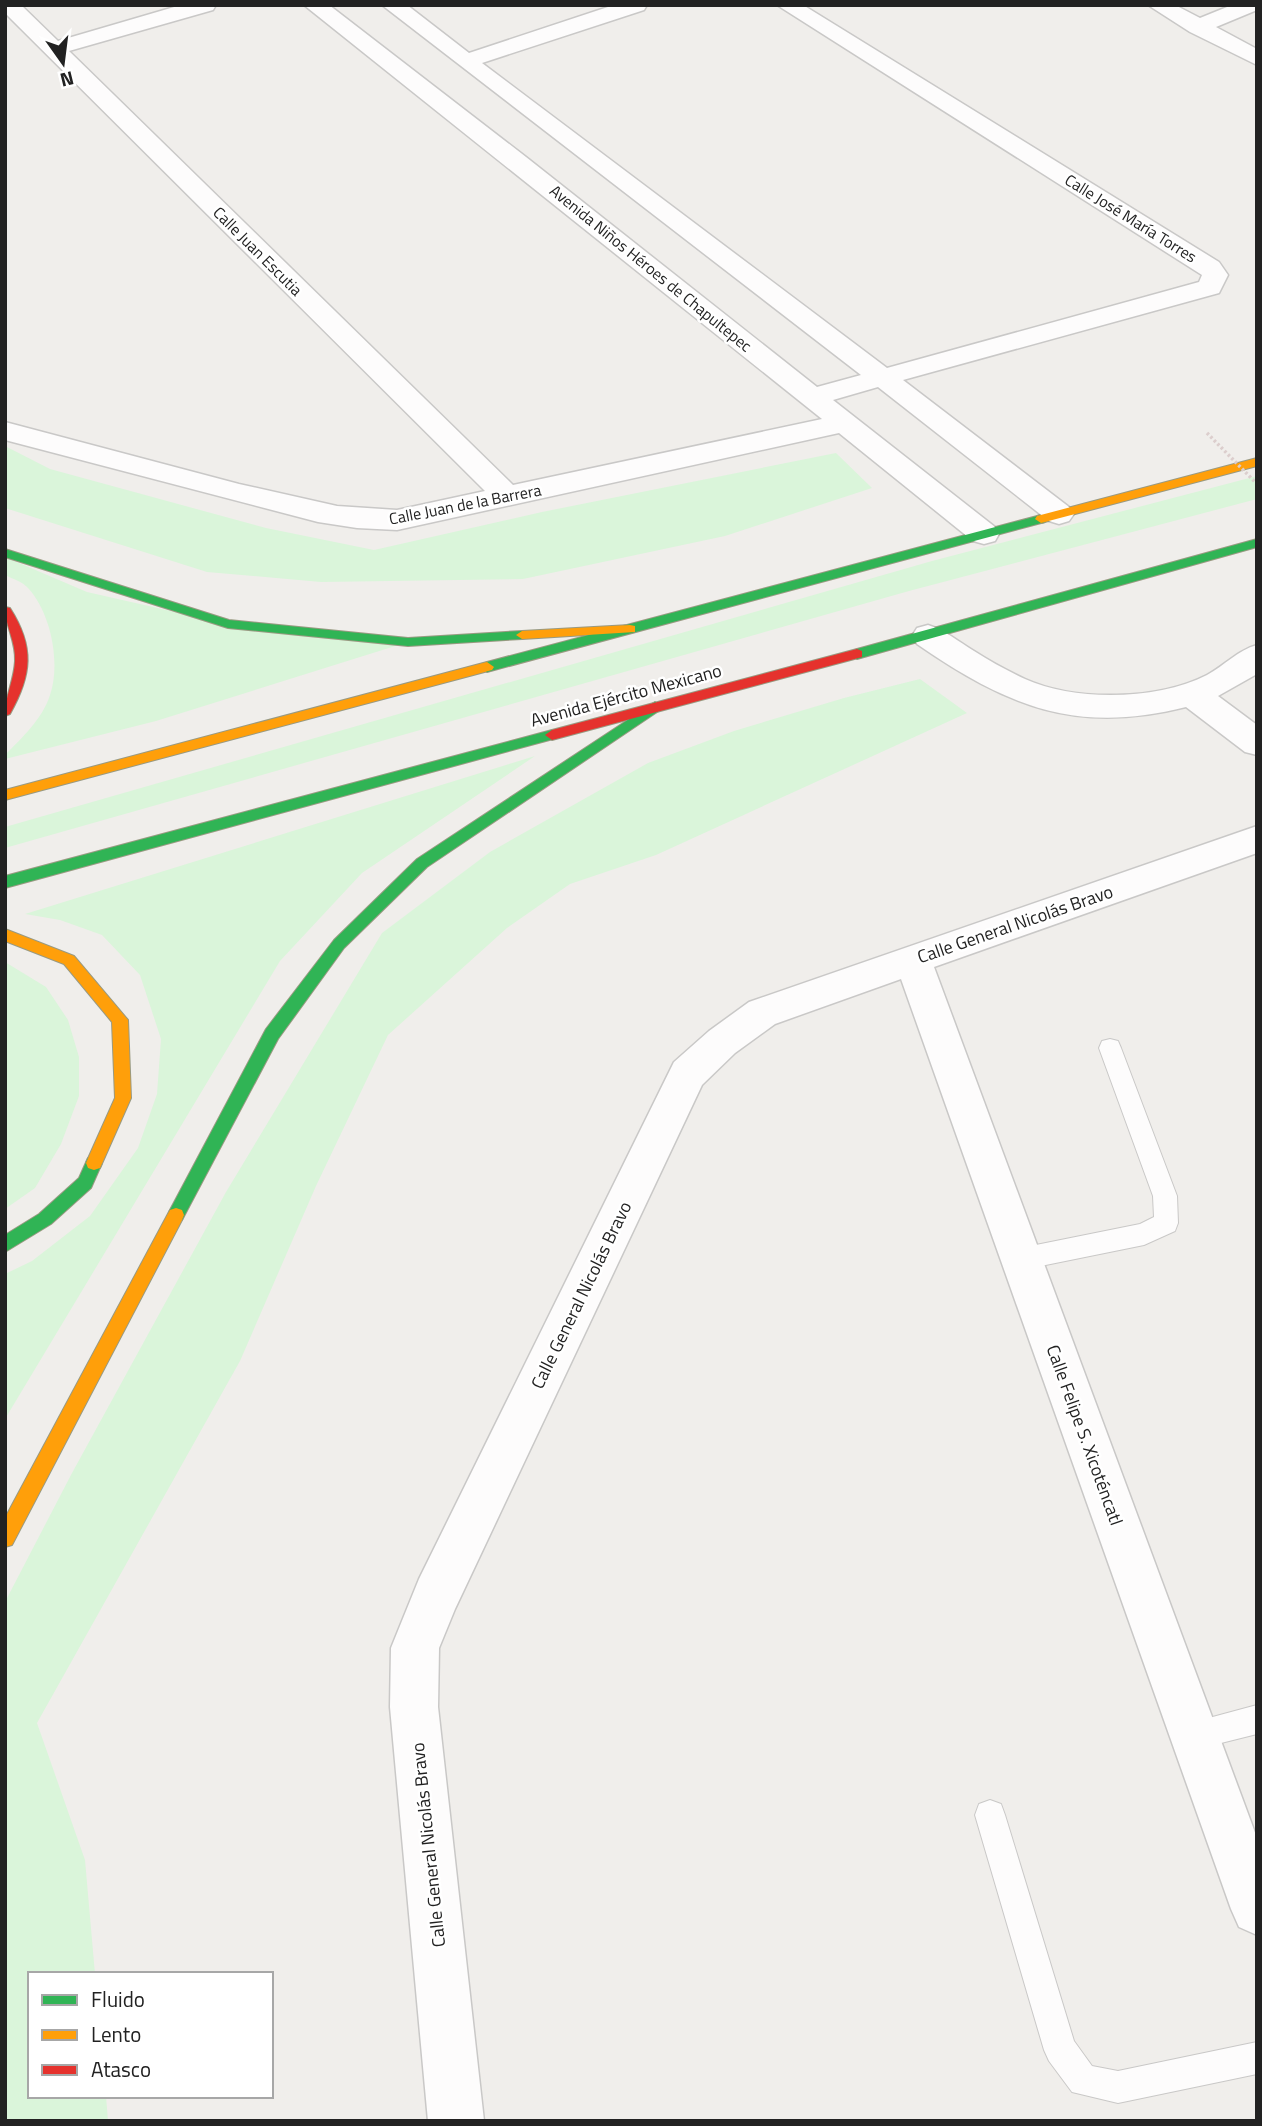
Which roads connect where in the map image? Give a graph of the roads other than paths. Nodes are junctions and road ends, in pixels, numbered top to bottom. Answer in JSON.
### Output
{"nodes":[{"id":1,"x":9,"y":5,"type":"edge"},
{"id":2,"x":205,"y":5,"type":"edge"},
{"id":3,"x":315,"y":5,"type":"edge"},
{"id":4,"x":393,"y":5,"type":"edge"},
{"id":5,"x":636,"y":5,"type":"edge"},
{"id":6,"x":789,"y":5,"type":"edge"},
{"id":7,"x":1159,"y":5,"type":"edge"},
{"id":8,"x":1251,"y":5,"type":"edge"},
{"id":9,"x":59,"y":21,"type":"dead end"},
{"id":10,"x":1198,"y":26,"type":"junction"},
{"id":11,"x":32,"y":28,"type":"junction"},
{"id":12,"x":53,"y":49,"type":"junction"},
{"id":13,"x":1257,"y":58,"type":"edge"},
{"id":14,"x":466,"y":61,"type":"junction"},
{"id":15,"x":544,"y":152,"type":"junction"},
{"id":16,"x":884,"y":377,"type":"junction"},
{"id":17,"x":812,"y":397,"type":"junction"},
{"id":18,"x":844,"y":423,"type":"junction"},
{"id":19,"x":5,"y":431,"type":"edge"},
{"id":20,"x":1257,"y":461,"type":"edge"},
{"id":21,"x":507,"y":496,"type":"junction"},
{"id":22,"x":1059,"y":514,"type":"junction"},
{"id":23,"x":984,"y":534,"type":"junction"},
{"id":24,"x":1256,"y":545,"type":"edge"},
{"id":25,"x":5,"y":553,"type":"edge"},
{"id":26,"x":5,"y":611,"type":"edge"},
{"id":27,"x":630,"y":629,"type":"junction"},
{"id":28,"x":928,"y":636,"type":"junction"},
{"id":29,"x":1257,"y":656,"type":"edge"},
{"id":30,"x":1192,"y":694,"type":"junction"},
{"id":31,"x":655,"y":707,"type":"junction"},
{"id":32,"x":5,"y":711,"type":"edge"},
{"id":33,"x":1257,"y":743,"type":"edge"},
{"id":34,"x":5,"y":796,"type":"edge"},
{"id":35,"x":1257,"y":839,"type":"edge"},
{"id":36,"x":5,"y":882,"type":"edge"},
{"id":37,"x":5,"y":935,"type":"edge"},
{"id":38,"x":913,"y":960,"type":"junction"},
{"id":39,"x":1110,"y":1048,"type":"dead end"},
{"id":40,"x":5,"y":1244,"type":"edge"},
{"id":41,"x":1021,"y":1259,"type":"junction"},
{"id":42,"x":5,"y":1538,"type":"edge"},
{"id":43,"x":1257,"y":1719,"type":"edge"},
{"id":44,"x":1193,"y":1735,"type":"junction"},
{"id":45,"x":990,"y":1815,"type":"dead end"},
{"id":46,"x":1257,"y":1909,"type":"edge"},
{"id":47,"x":1257,"y":2057,"type":"edge"},
{"id":48,"x":456,"y":2121,"type":"edge"}],
"edges":[{"from":1,"to":11,"type":"street","name":"Calle Juan Escutia"},
{"from":2,"to":12,"type":"street"},
{"from":3,"to":15,"type":"street","name":"Avenida Niños Héroes de Chapultepec"},
{"from":4,"to":14,"type":"street","name":"Avenida Niños Héroes de Chapultepec"},
{"from":5,"to":14,"type":"street"},
{"from":6,"to":16,"type":"street","name":"Calle José María Torres"},
{"from":7,"to":10,"type":"street"},
{"from":8,"to":10,"type":"street"},
{"from":9,"to":11,"type":"street"},
{"from":10,"to":13,"type":"street"},
{"from":11,"to":12,"type":"street","name":"Calle Juan Escutia"},
{"from":12,"to":21,"type":"street","name":"Calle Juan Escutia"},
{"from":14,"to":15,"type":"street","name":"Avenida Niños Héroes de Chapultepec"},
{"from":15,"to":16,"type":"street","name":"Avenida Niños Héroes de Chapultepec"},
{"from":15,"to":17,"type":"street","name":"Avenida Niños Héroes de Chapultepec"},
{"from":16,"to":17,"type":"street","name":"Calle José María Torres"},
{"from":16,"to":22,"type":"street","name":"Avenida Niños Héroes de Chapultepec"},
{"from":17,"to":18,"type":"street","name":"Avenida Niños Héroes de Chapultepec"},
{"from":18,"to":21,"type":"street","name":"Calle Juan de la Barrera"},
{"from":18,"to":23,"type":"street","name":"Avenida Niños Héroes de Chapultepec"},
{"from":19,"to":21,"type":"street","name":"Calle Juan de la Barrera"},
{"from":20,"to":22,"type":"main road"},
{"from":22,"to":23,"type":"main road"},
{"from":23,"to":27,"type":"main road"},
{"from":24,"to":28,"type":"main road","name":"Avenida Ejército Mexicano"},
{"from":25,"to":27,"type":"main road"},
{"from":26,"to":32,"type":"main road"},
{"from":27,"to":34,"type":"main road"},
{"from":28,"to":30,"type":"street"},
{"from":28,"to":31,"type":"main road","name":"Avenida Ejército Mexicano"},
{"from":29,"to":30,"type":"street"},
{"from":30,"to":33,"type":"street"},
{"from":31,"to":36,"type":"main road","name":"Avenida Ejército Mexicano"},
{"from":31,"to":42,"type":"main road"},
{"from":35,"to":38,"type":"street","name":"Calle General Nicolás Bravo"},
{"from":37,"to":40,"type":"main road"},
{"from":38,"to":41,"type":"street","name":"Calle Felipe S. Xicoténcatl"},
{"from":38,"to":48,"type":"street","name":"Calle General Nicolás Bravo"},
{"from":39,"to":41,"type":"lane"},
{"from":41,"to":44,"type":"street","name":"Calle Felipe S. Xicoténcatl"},
{"from":43,"to":44,"type":"lane"},
{"from":44,"to":46,"type":"street","name":"Calle Felipe S. Xicoténcatl"},
{"from":45,"to":47,"type":"lane"}]}
